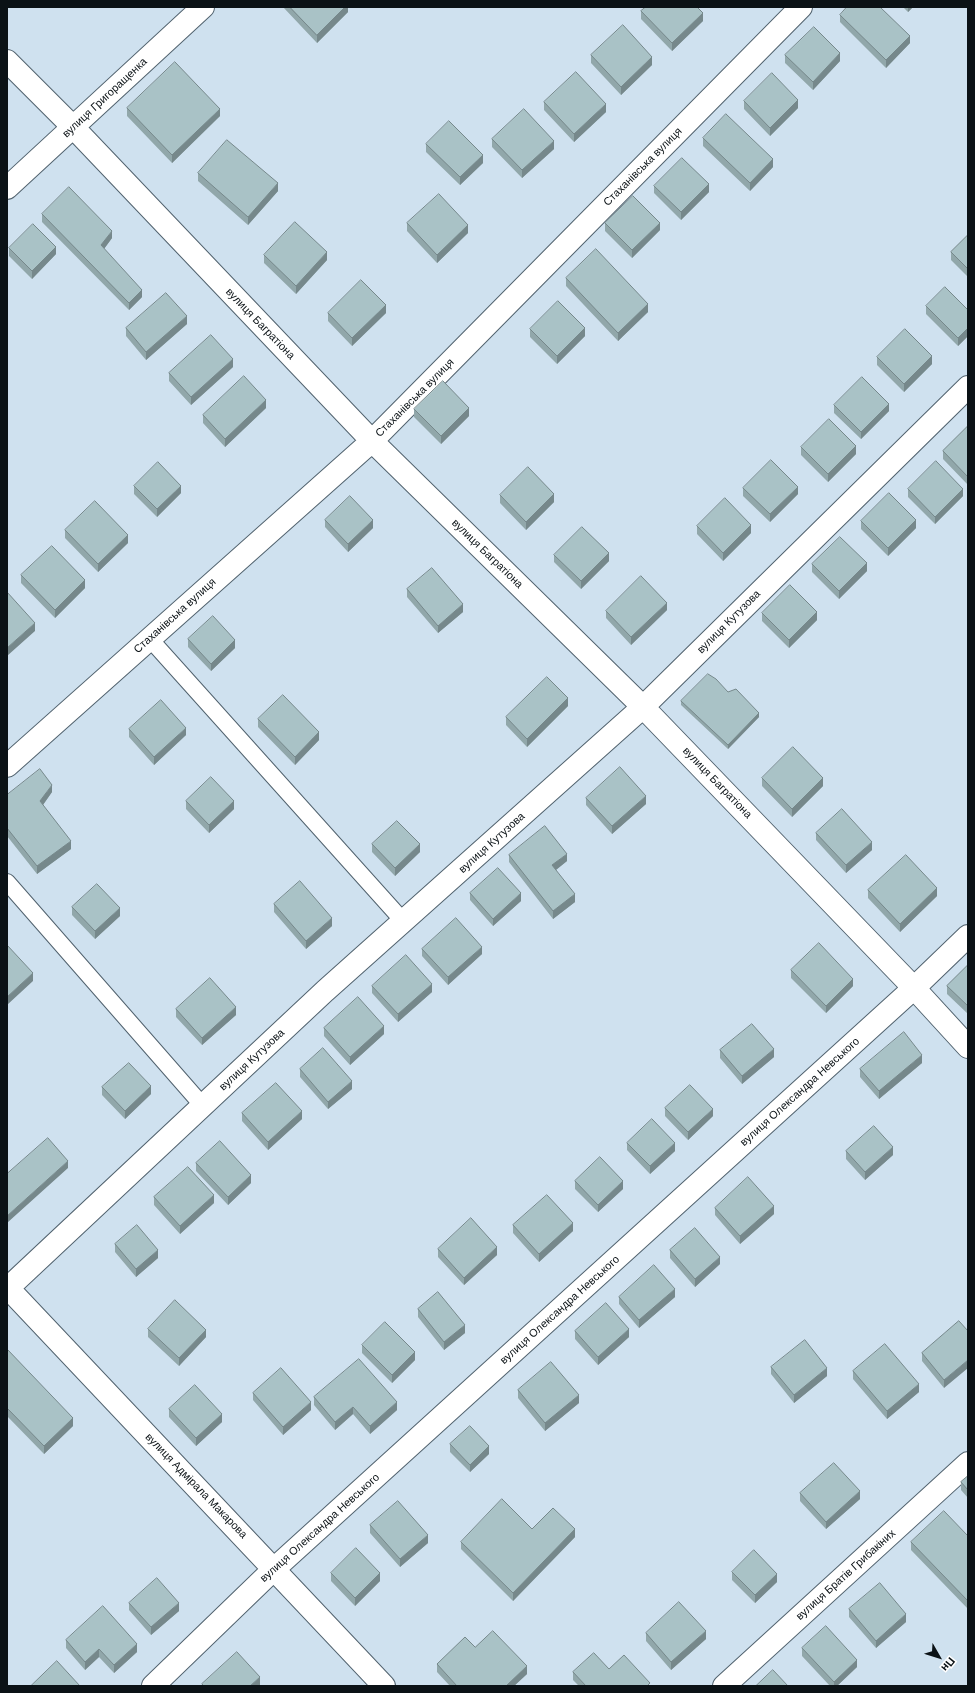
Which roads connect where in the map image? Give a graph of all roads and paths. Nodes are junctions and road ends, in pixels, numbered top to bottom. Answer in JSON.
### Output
{"nodes":[{"id":1,"x":203,"y":7,"type":"edge"},
{"id":2,"x":801,"y":7,"type":"edge"},
{"id":3,"x":7,"y":61,"type":"edge"},
{"id":4,"x":73,"y":127,"type":"junction"},
{"id":5,"x":7,"y":188,"type":"edge"},
{"id":6,"x":968,"y":387,"type":"edge"},
{"id":7,"x":372,"y":441,"type":"junction"},
{"id":8,"x":150,"y":639,"type":"junction"},
{"id":9,"x":643,"y":707,"type":"junction"},
{"id":10,"x":7,"y":766,"type":"edge"},
{"id":11,"x":7,"y":882,"type":"edge"},
{"id":12,"x":404,"y":922,"type":"junction"},
{"id":13,"x":968,"y":936,"type":"edge"},
{"id":14,"x":914,"y":988,"type":"junction"},
{"id":15,"x":968,"y":1047,"type":"edge"},
{"id":16,"x":203,"y":1106,"type":"junction"},
{"id":17,"x":7,"y":1288,"type":"edge"},
{"id":18,"x":968,"y":1463,"type":"edge"},
{"id":19,"x":274,"y":1569,"type":"junction"},
{"id":20,"x":153,"y":1686,"type":"edge"},
{"id":21,"x":384,"y":1686,"type":"edge"},
{"id":22,"x":724,"y":1686,"type":"edge"}],
"edges":[{"from":1,"to":4,"type":"street","name":"вулиця Григоращенка"},
{"from":2,"to":7,"type":"street","name":"Стаханівська вулиця"},
{"from":3,"to":4,"type":"street","name":"вулиця Багратіона"},
{"from":4,"to":5,"type":"street","name":"вулиця Григоращенка"},
{"from":4,"to":7,"type":"street","name":"вулиця Багратіона"},
{"from":6,"to":9,"type":"street","name":"вулиця Кутузова"},
{"from":7,"to":8,"type":"street","name":"Стаханівська вулиця"},
{"from":7,"to":9,"type":"street","name":"вулиця Багратіона"},
{"from":8,"to":10,"type":"street","name":"Стаханівська вулиця"},
{"from":8,"to":12,"type":"lane"},
{"from":9,"to":12,"type":"street","name":"вулиця Кутузова"},
{"from":9,"to":14,"type":"street","name":"вулиця Багратіона"},
{"from":11,"to":16,"type":"lane"},
{"from":12,"to":16,"type":"street","name":"вулиця Кутузова"},
{"from":13,"to":14,"type":"street","name":"вулиця Олександра Невського"},
{"from":14,"to":15,"type":"street","name":"вулиця Багратіона"},
{"from":14,"to":19,"type":"street","name":"вулиця Олександра Невського"},
{"from":16,"to":17,"type":"street","name":"вулиця Кутузова"},
{"from":17,"to":19,"type":"street","name":"вулиця Адмірала Макарова"},
{"from":18,"to":22,"type":"street","name":"вулиця Братів Грибакіних"},
{"from":19,"to":20,"type":"street","name":"вулиця Олександра Невського"},
{"from":19,"to":21,"type":"street","name":"вулиця Адмірала Макарова"}]}
